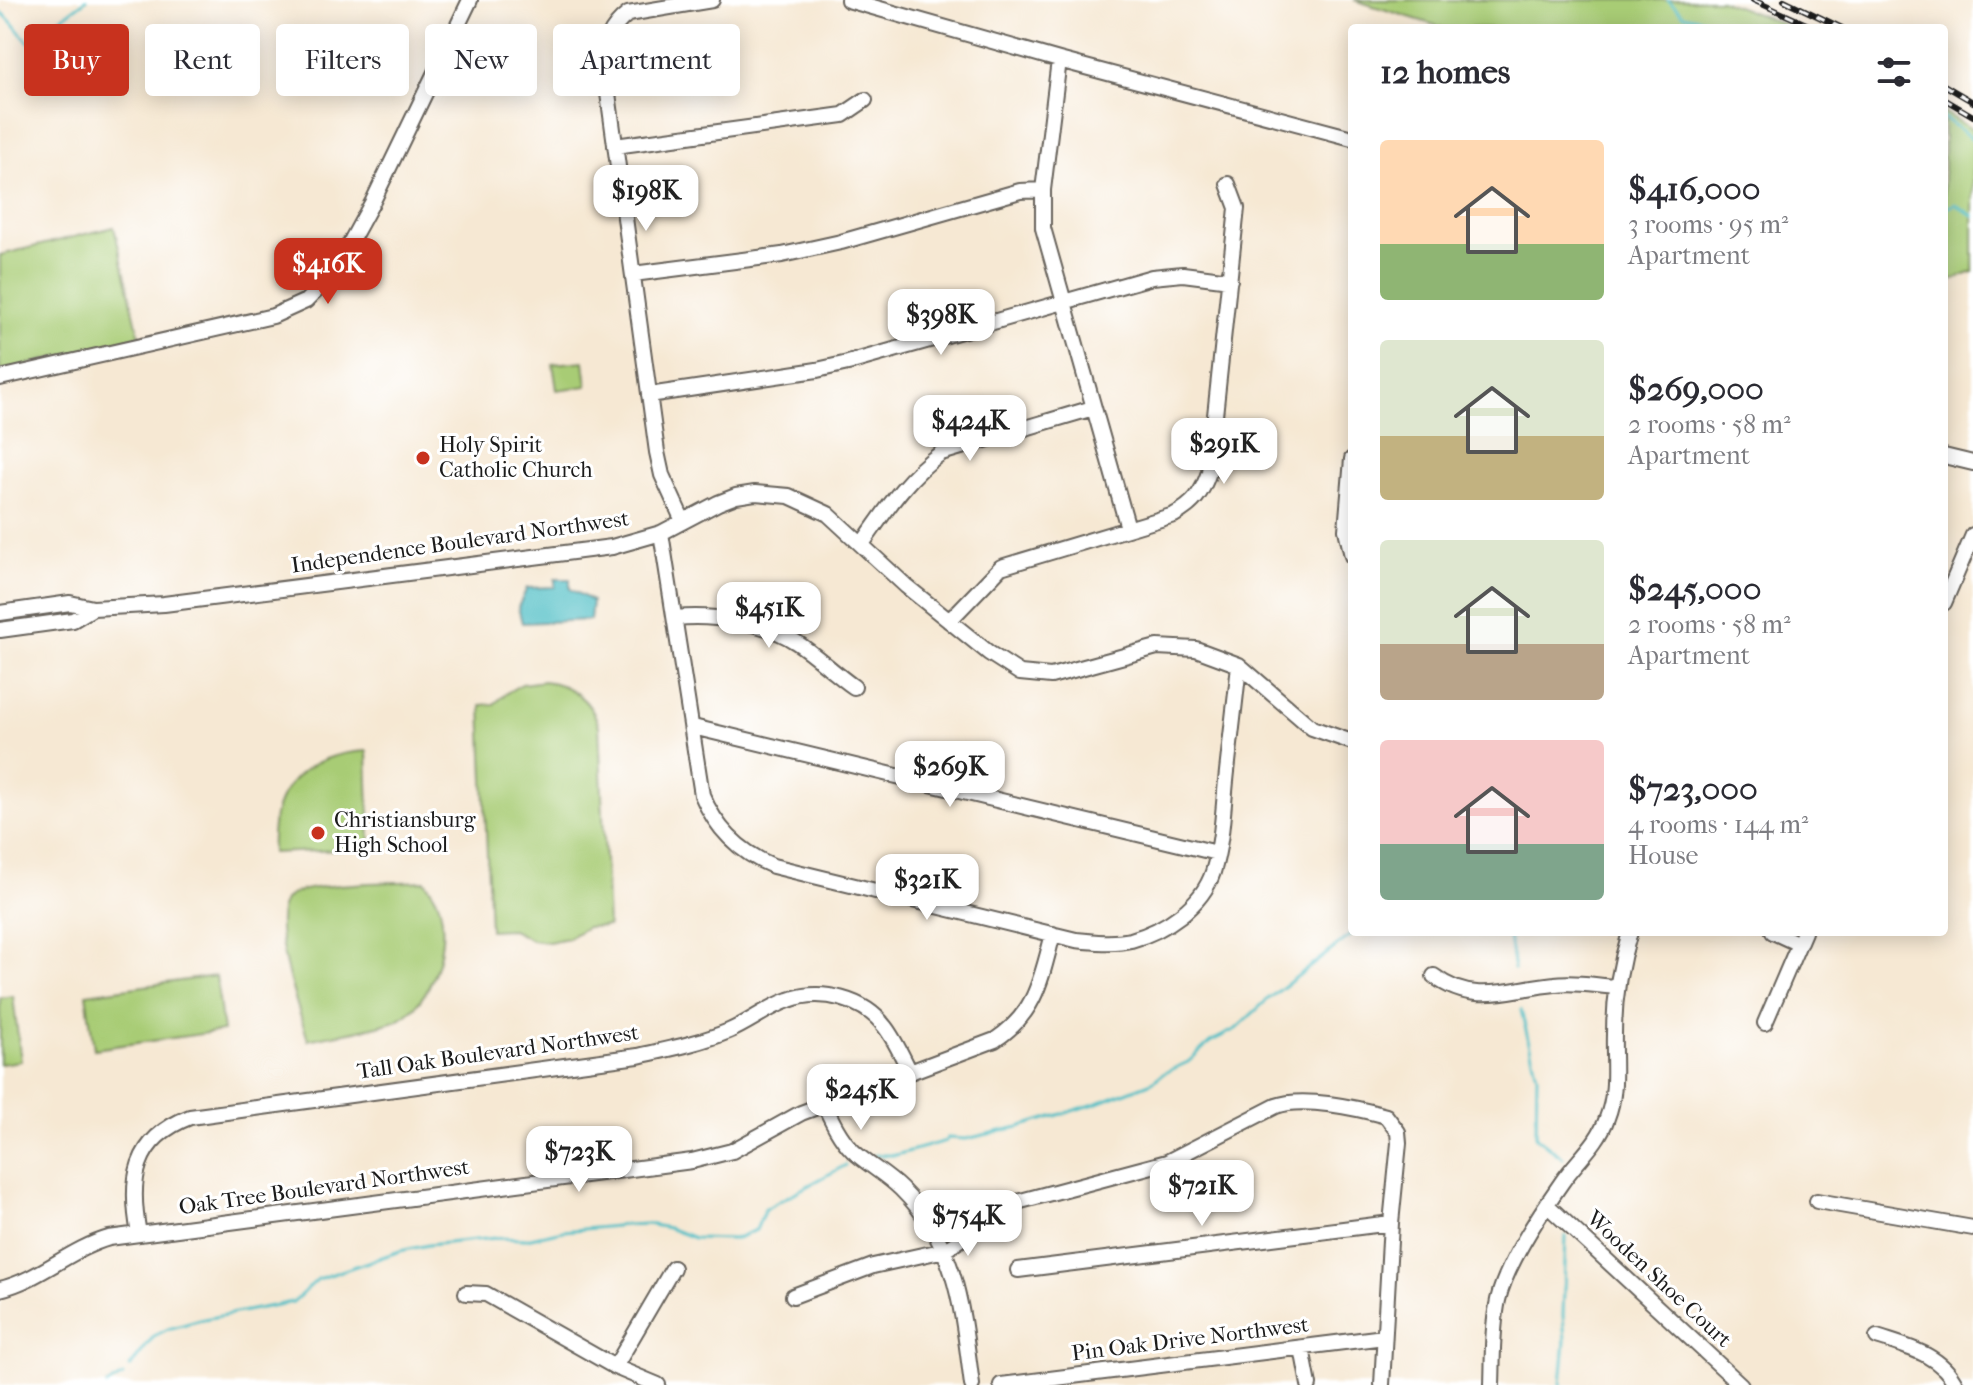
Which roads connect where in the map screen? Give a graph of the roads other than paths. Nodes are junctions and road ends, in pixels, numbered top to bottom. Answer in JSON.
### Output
{"nodes":[{"id":1,"x":470,"y":0,"type":"edge"},
{"id":2,"x":712,"y":0,"type":"edge"},
{"id":3,"x":848,"y":0,"type":"edge"},
{"id":4,"x":1059,"y":60,"type":"junction"},
{"id":5,"x":865,"y":100,"type":"dead end"},
{"id":6,"x":1348,"y":137,"type":"edge"},
{"id":7,"x":615,"y":146,"type":"junction"},
{"id":8,"x":1228,"y":184,"type":"dead end"},
{"id":9,"x":1043,"y":190,"type":"junction"},
{"id":10,"x":633,"y":274,"type":"junction"},
{"id":11,"x":1230,"y":280,"type":"junction"},
{"id":12,"x":1063,"y":302,"type":"junction"},
{"id":13,"x":0,"y":378,"type":"edge"},
{"id":14,"x":649,"y":395,"type":"junction"},
{"id":15,"x":1093,"y":408,"type":"junction"},
{"id":16,"x":1948,"y":457,"type":"edge"},
{"id":17,"x":1973,"y":463,"type":"edge"},
{"id":18,"x":1348,"y":506,"type":"edge"},
{"id":19,"x":683,"y":521,"type":"junction"},
{"id":20,"x":1128,"y":528,"type":"junction"},
{"id":21,"x":661,"y":533,"type":"junction"},
{"id":22,"x":1973,"y":535,"type":"edge"},
{"id":23,"x":1348,"y":539,"type":"edge"},
{"id":24,"x":862,"y":544,"type":"junction"},
{"id":25,"x":1948,"y":594,"type":"edge"},
{"id":26,"x":93,"y":608,"type":"junction"},
{"id":27,"x":0,"y":613,"type":"edge"},
{"id":28,"x":676,"y":618,"type":"junction"},
{"id":29,"x":949,"y":621,"type":"junction"},
{"id":30,"x":0,"y":630,"type":"edge"},
{"id":31,"x":1239,"y":665,"type":"junction"},
{"id":32,"x":854,"y":687,"type":"dead end"},
{"id":33,"x":693,"y":727,"type":"junction"},
{"id":34,"x":1348,"y":741,"type":"edge"},
{"id":35,"x":1217,"y":853,"type":"junction"},
{"id":36,"x":1053,"y":934,"type":"junction"},
{"id":37,"x":1629,"y":936,"type":"edge"},
{"id":38,"x":1802,"y":938,"type":"edge"},
{"id":39,"x":1434,"y":976,"type":"dead end"},
{"id":40,"x":1617,"y":987,"type":"junction"},
{"id":41,"x":1765,"y":1023,"type":"dead end"},
{"id":42,"x":909,"y":1070,"type":"junction"},
{"id":43,"x":824,"y":1104,"type":"junction"},
{"id":44,"x":1817,"y":1201,"type":"dead end"},
{"id":45,"x":1547,"y":1205,"type":"junction"},
{"id":46,"x":1391,"y":1223,"type":"junction"},
{"id":47,"x":1973,"y":1228,"type":"edge"},
{"id":48,"x":139,"y":1234,"type":"junction"},
{"id":49,"x":945,"y":1250,"type":"junction"},
{"id":50,"x":673,"y":1268,"type":"dead end"},
{"id":51,"x":1018,"y":1270,"type":"dead end"},
{"id":52,"x":0,"y":1289,"type":"edge"},
{"id":53,"x":466,"y":1293,"type":"dead end"},
{"id":54,"x":793,"y":1296,"type":"dead end"},
{"id":55,"x":1384,"y":1337,"type":"junction"},
{"id":56,"x":1877,"y":1337,"type":"dead end"},
{"id":57,"x":1302,"y":1348,"type":"junction"},
{"id":58,"x":615,"y":1367,"type":"junction"},
{"id":59,"x":658,"y":1385,"type":"edge"},
{"id":60,"x":972,"y":1385,"type":"edge"},
{"id":61,"x":1001,"y":1385,"type":"edge"},
{"id":62,"x":1309,"y":1385,"type":"edge"},
{"id":63,"x":1382,"y":1385,"type":"edge"},
{"id":64,"x":1492,"y":1385,"type":"edge"},
{"id":65,"x":1741,"y":1385,"type":"edge"},
{"id":66,"x":1956,"y":1385,"type":"edge"}],
"edges":[{"from":1,"to":13,"type":"street"},
{"from":2,"to":7,"type":"street"},
{"from":3,"to":4,"type":"street"},
{"from":4,"to":6,"type":"street"},
{"from":4,"to":9,"type":"street"},
{"from":5,"to":7,"type":"street"},
{"from":7,"to":10,"type":"street"},
{"from":8,"to":11,"type":"street"},
{"from":9,"to":10,"type":"street"},
{"from":9,"to":12,"type":"street"},
{"from":10,"to":14,"type":"street"},
{"from":11,"to":12,"type":"street"},
{"from":11,"to":20,"type":"street"},
{"from":12,"to":14,"type":"street"},
{"from":12,"to":15,"type":"street"},
{"from":14,"to":19,"type":"street"},
{"from":15,"to":20,"type":"street"},
{"from":15,"to":24,"type":"street"},
{"from":16,"to":17,"type":"street"},
{"from":18,"to":23,"type":"street"},
{"from":19,"to":21,"type":"street","name":"Independence Boulevard Northwest"},
{"from":19,"to":24,"type":"street","name":"Independence Boulevard Northwest"},
{"from":20,"to":29,"type":"street"},
{"from":21,"to":26,"type":"street","name":"Independence Boulevard Northwest"},
{"from":21,"to":28,"type":"street"},
{"from":22,"to":25,"type":"street"},
{"from":24,"to":29,"type":"street","name":"Independence Boulevard Northwest"},
{"from":26,"to":27,"type":"street","name":"Independence Boulevard Northwest"},
{"from":26,"to":30,"type":"street","name":"Independence Boulevard Northwest"},
{"from":28,"to":32,"type":"street"},
{"from":28,"to":33,"type":"street"},
{"from":29,"to":31,"type":"street","name":"Independence Boulevard Northwest"},
{"from":31,"to":34,"type":"street","name":"Independence Boulevard Northwest"},
{"from":31,"to":35,"type":"street"},
{"from":33,"to":35,"type":"street"},
{"from":33,"to":36,"type":"street"},
{"from":35,"to":36,"type":"street"},
{"from":36,"to":42,"type":"street","name":"Oak Tree Boulevard Northwest"},
{"from":37,"to":40,"type":"street"},
{"from":38,"to":41,"type":"street"},
{"from":39,"to":40,"type":"street"},
{"from":40,"to":45,"type":"street"},
{"from":42,"to":43,"type":"street","name":"Oak Tree Boulevard Northwest"},
{"from":42,"to":48,"type":"street","name":"Tall Oak Boulevard Northwest"},
{"from":43,"to":48,"type":"street","name":"Oak Tree Boulevard Northwest"},
{"from":43,"to":49,"type":"street"},
{"from":44,"to":47,"type":"street"},
{"from":45,"to":64,"type":"street"},
{"from":45,"to":65,"type":"street","name":"Wooden Shoe Court"},
{"from":46,"to":49,"type":"street"},
{"from":46,"to":51,"type":"street"},
{"from":46,"to":55,"type":"street"},
{"from":48,"to":52,"type":"street","name":"Oak Tree Boulevard Northwest"},
{"from":49,"to":54,"type":"street"},
{"from":49,"to":60,"type":"street"},
{"from":50,"to":58,"type":"street"},
{"from":53,"to":58,"type":"street"},
{"from":55,"to":57,"type":"street","name":"Pin Oak Drive Northwest"},
{"from":55,"to":63,"type":"street"},
{"from":56,"to":66,"type":"street"},
{"from":57,"to":61,"type":"street","name":"Pin Oak Drive Northwest"},
{"from":57,"to":62,"type":"street"},
{"from":58,"to":59,"type":"street"}]}
